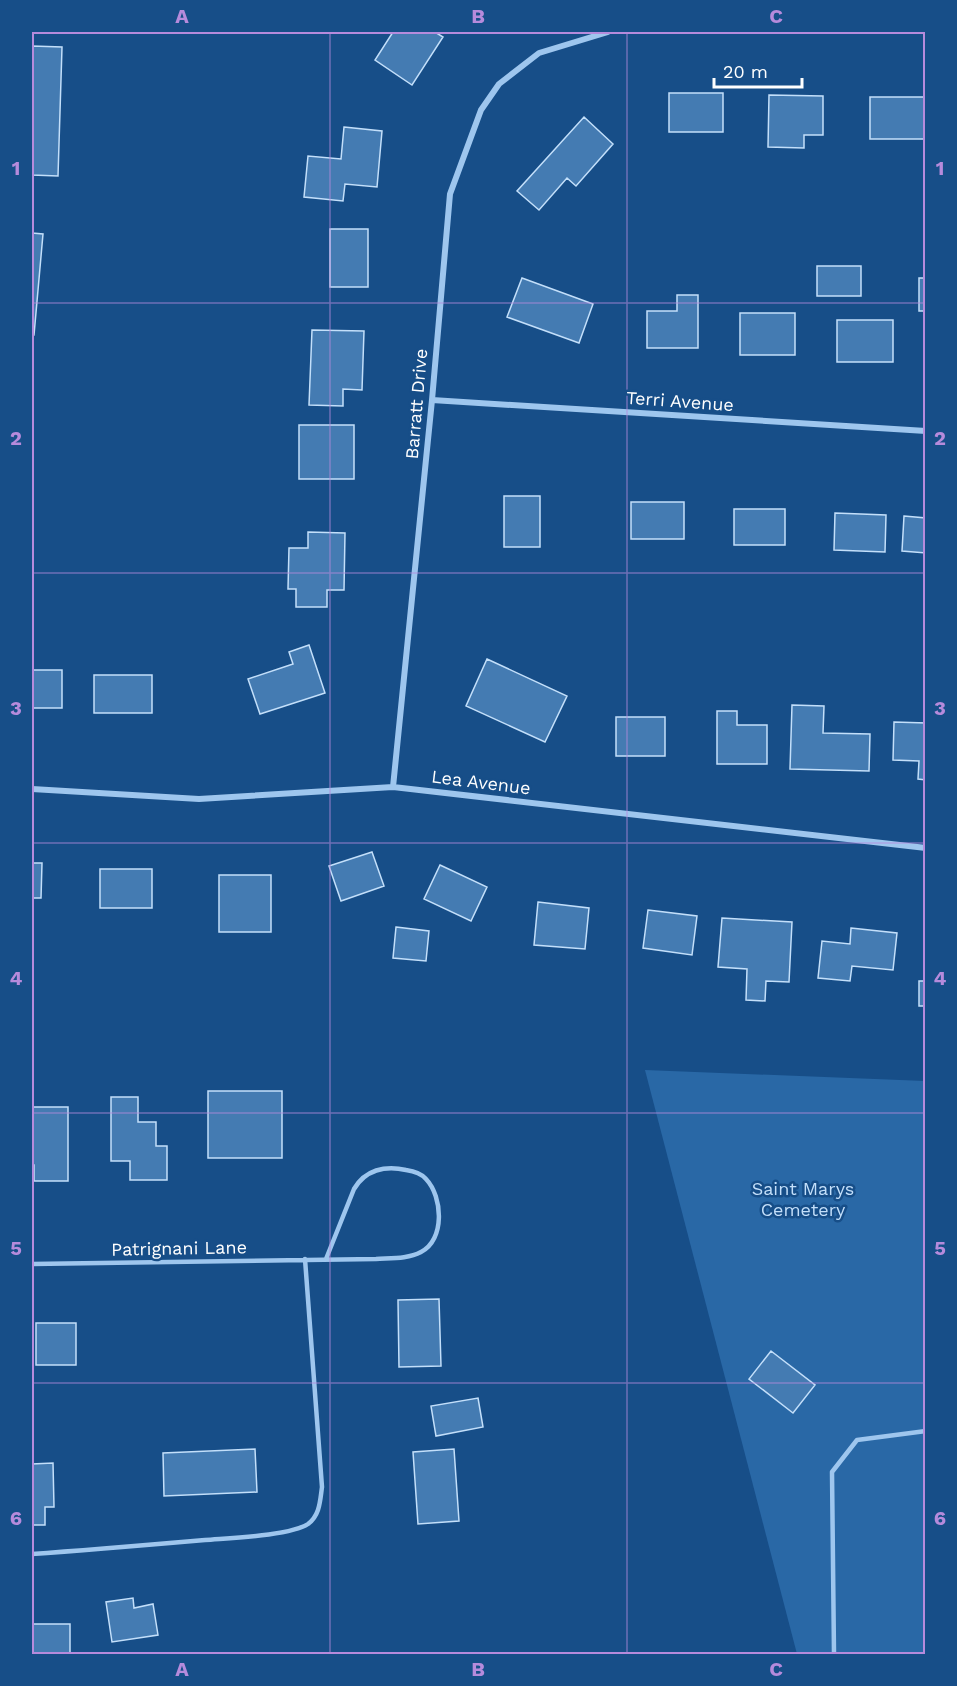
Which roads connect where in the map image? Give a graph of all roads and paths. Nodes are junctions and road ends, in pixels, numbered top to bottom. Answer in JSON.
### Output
{"nodes":[{"id":1,"x":608,"y":32,"type":"edge"},
{"id":2,"x":432,"y":400,"type":"junction"},
{"id":3,"x":926,"y":432,"type":"edge"},
{"id":4,"x":393,"y":787,"type":"junction"},
{"id":5,"x":32,"y":789,"type":"edge"},
{"id":6,"x":926,"y":848,"type":"edge"},
{"id":7,"x":305,"y":1259,"type":"junction"},
{"id":8,"x":326,"y":1259,"type":"junction"},
{"id":9,"x":32,"y":1264,"type":"edge"},
{"id":10,"x":926,"y":1431,"type":"edge"},
{"id":11,"x":32,"y":1554,"type":"edge"},
{"id":12,"x":834,"y":1654,"type":"edge"}],
"edges":[{"from":1,"to":2,"type":"street","name":"Barratt Drive"},
{"from":2,"to":3,"type":"street","name":"Terri Avenue"},
{"from":2,"to":4,"type":"street","name":"Barratt Drive"},
{"from":4,"to":5,"type":"street","name":"Lea Avenue"},
{"from":4,"to":6,"type":"street","name":"Lea Avenue"},
{"from":7,"to":8,"type":"lane","name":"Patrignani Lane"},
{"from":7,"to":9,"type":"lane","name":"Patrignani Lane"},
{"from":7,"to":11,"type":"lane"},
{"from":8,"to":8,"type":"lane","name":"Patrignani Lane"},
{"from":10,"to":12,"type":"lane"}]}
